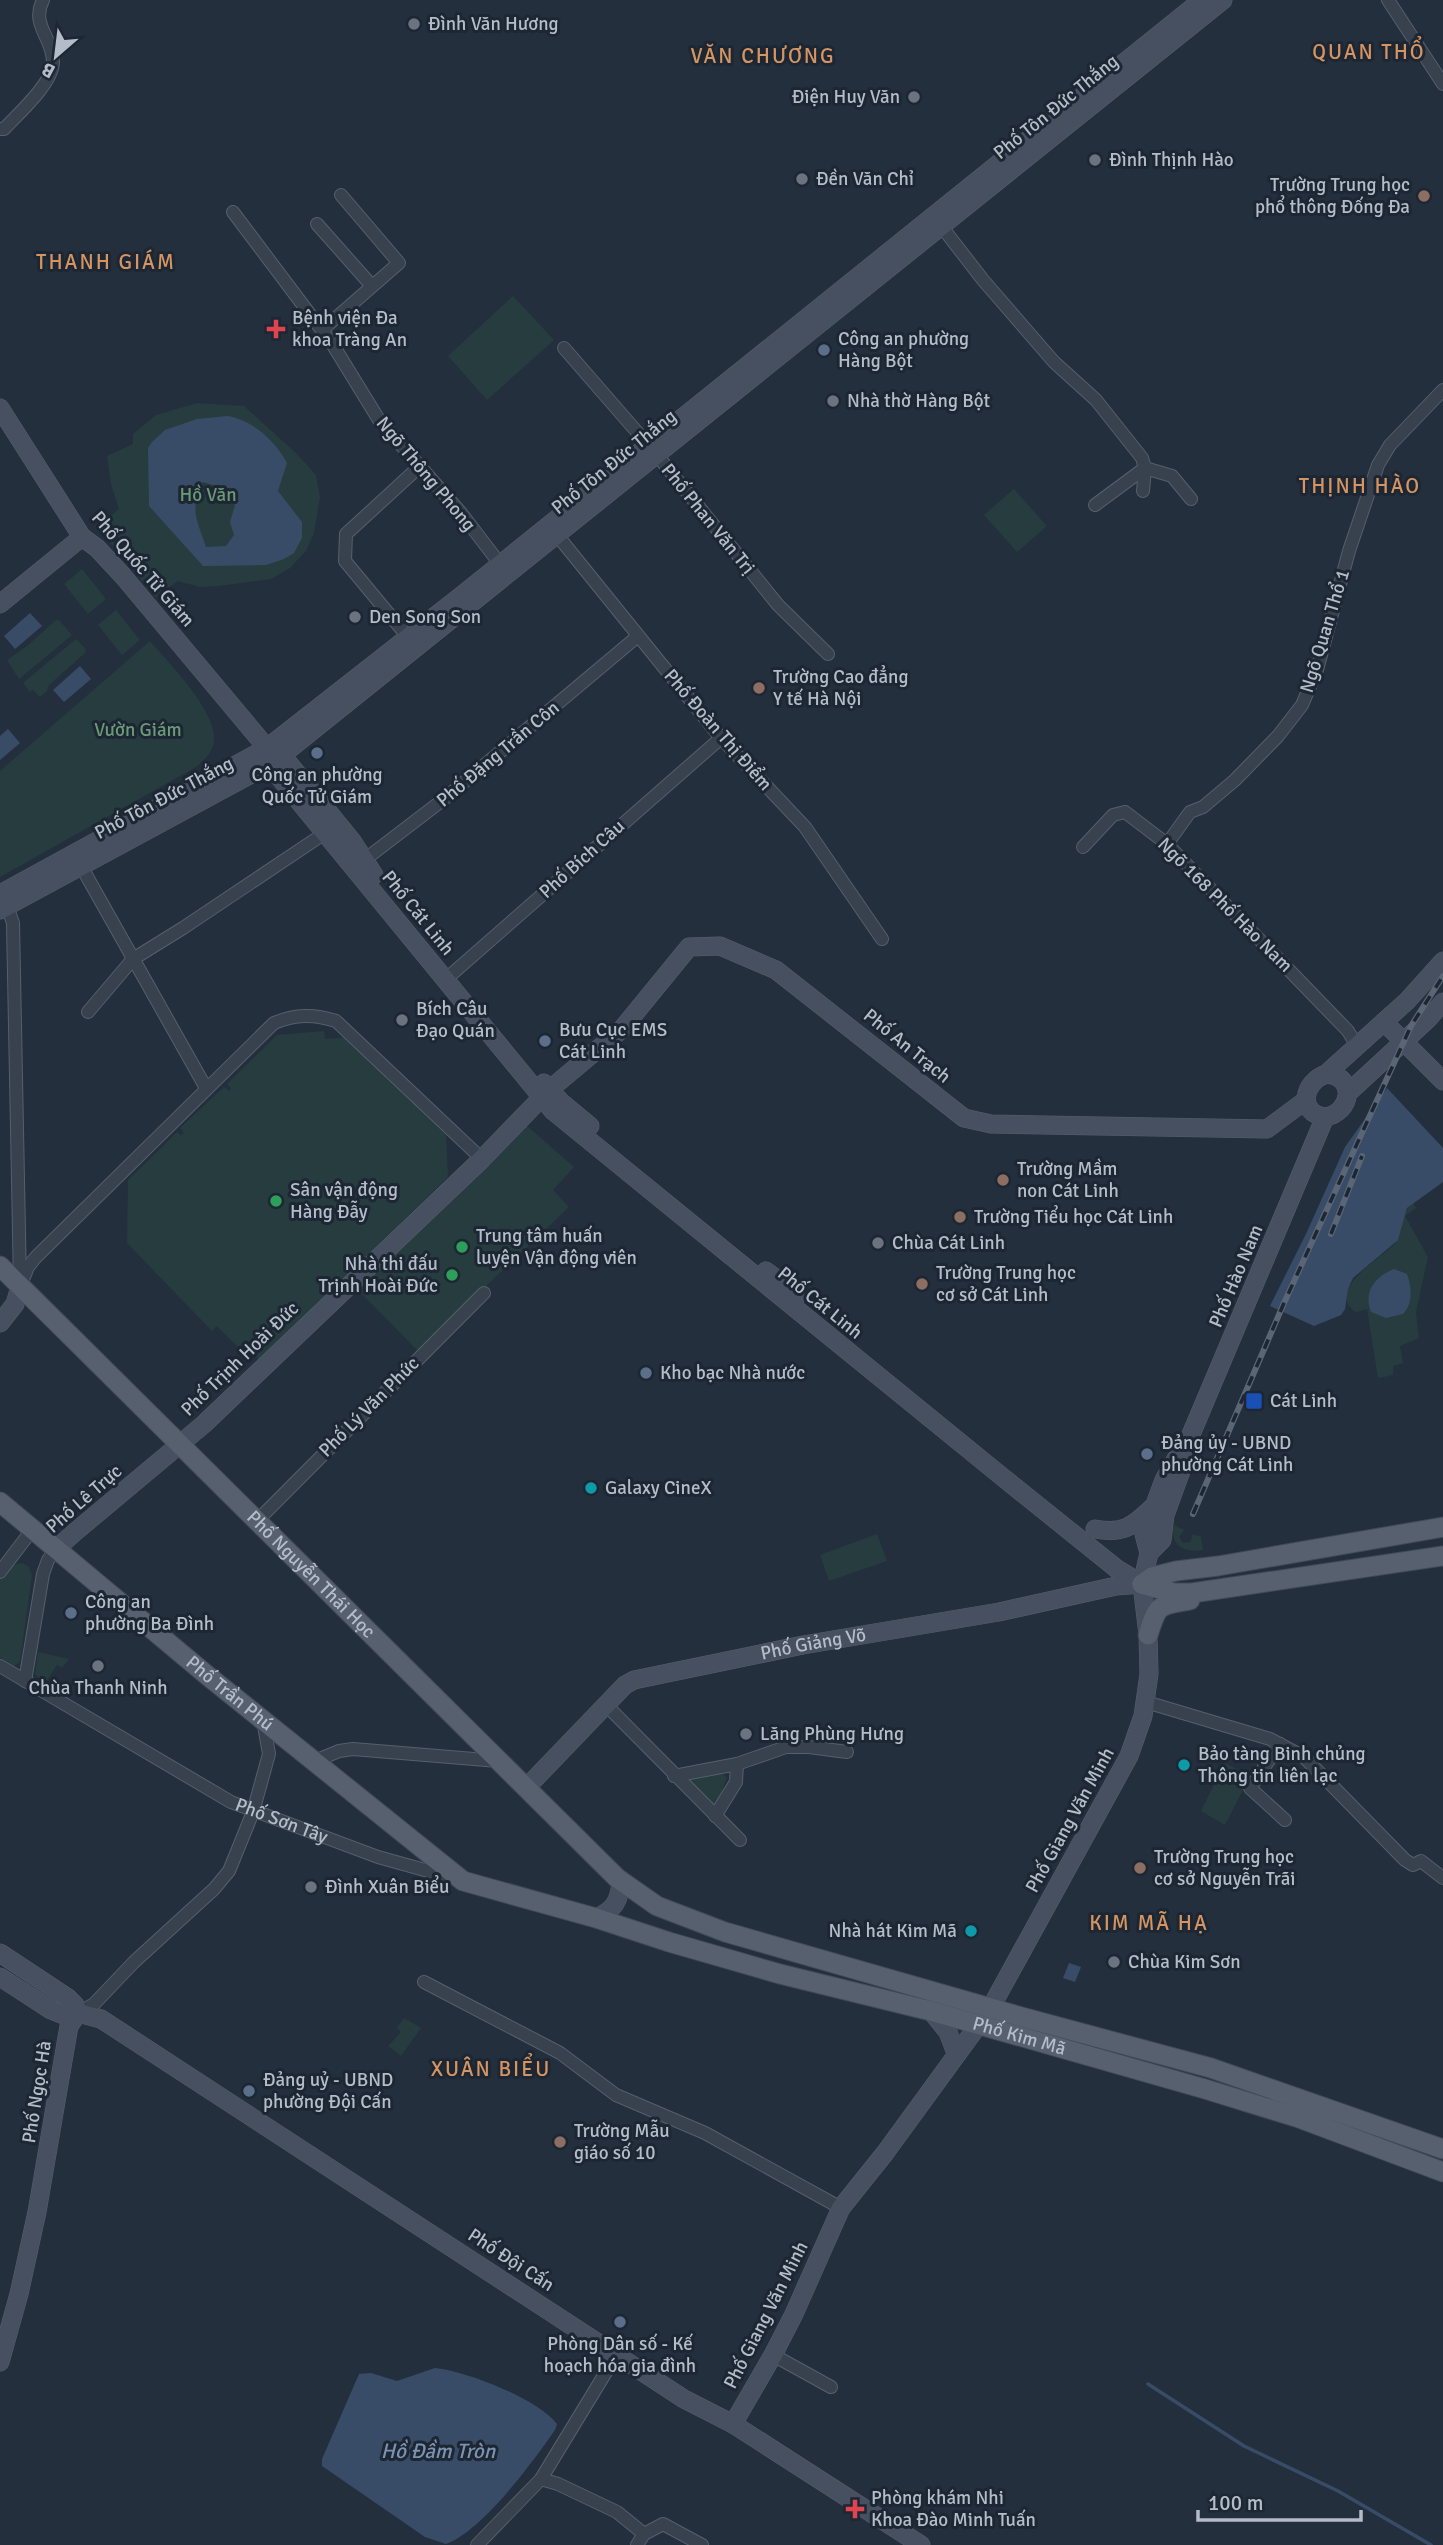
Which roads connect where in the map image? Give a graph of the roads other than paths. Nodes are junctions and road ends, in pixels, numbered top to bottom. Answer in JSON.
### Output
{"nodes":[{"id":1,"x":43,"y":0,"type":"edge"},
{"id":2,"x":1202,"y":0,"type":"edge"},
{"id":3,"x":1223,"y":0,"type":"edge"},
{"id":4,"x":1388,"y":0,"type":"edge"},
{"id":5,"x":1443,"y":84,"type":"edge"},
{"id":6,"x":2,"y":129,"type":"edge"},
{"id":7,"x":341,"y":195,"type":"dead end"},
{"id":8,"x":233,"y":212,"type":"dead end"},
{"id":9,"x":938,"y":221,"type":"junction"},
{"id":10,"x":317,"y":224,"type":"dead end"},
{"id":11,"x":372,"y":286,"type":"junction"},
{"id":12,"x":322,"y":330,"type":"junction"},
{"id":13,"x":564,"y":348,"type":"dead end"},
{"id":14,"x":1443,"y":390,"type":"edge"},
{"id":15,"x":0,"y":408,"type":"edge"},
{"id":16,"x":652,"y":450,"type":"junction"},
{"id":17,"x":419,"y":467,"type":"junction"},
{"id":18,"x":1145,"y":468,"type":"junction"},
{"id":19,"x":1143,"y":491,"type":"dead end"},
{"id":20,"x":1191,"y":499,"type":"dead end"},
{"id":21,"x":1095,"y":505,"type":"dead end"},
{"id":22,"x":553,"y":530,"type":"junction"},
{"id":23,"x":82,"y":537,"type":"junction"},
{"id":24,"x":500,"y":564,"type":"junction"},
{"id":25,"x":0,"y":604,"type":"edge"},
{"id":26,"x":446,"y":616,"type":"junction"},
{"id":27,"x":638,"y":636,"type":"junction"},
{"id":28,"x":408,"y":638,"type":"junction"},
{"id":29,"x":828,"y":654,"type":"dead end"},
{"id":30,"x":721,"y":738,"type":"junction"},
{"id":31,"x":273,"y":756,"type":"junction"},
{"id":32,"x":325,"y":833,"type":"junction"},
{"id":33,"x":1167,"y":844,"type":"junction"},
{"id":34,"x":1083,"y":847,"type":"dead end"},
{"id":35,"x":358,"y":864,"type":"junction"},
{"id":36,"x":81,"y":866,"type":"junction"},
{"id":37,"x":3,"y":901,"type":"edge"},
{"id":38,"x":883,"y":939,"type":"dead end"},
{"id":39,"x":133,"y":959,"type":"junction"},
{"id":40,"x":1443,"y":961,"type":"edge"},
{"id":41,"x":449,"y":977,"type":"junction"},
{"id":42,"x":1443,"y":1002,"type":"edge"},
{"id":43,"x":88,"y":1012,"type":"dead end"},
{"id":44,"x":1384,"y":1021,"type":"junction"},
{"id":45,"x":1403,"y":1041,"type":"junction"},
{"id":46,"x":1357,"y":1046,"type":"junction"},
{"id":47,"x":1377,"y":1065,"type":"junction"},
{"id":48,"x":1326,"y":1074,"type":"junction"},
{"id":49,"x":1443,"y":1081,"type":"edge"},
{"id":50,"x":206,"y":1088,"type":"junction"},
{"id":51,"x":1348,"y":1093,"type":"junction"},
{"id":52,"x":546,"y":1095,"type":"junction"},
{"id":53,"x":1306,"y":1100,"type":"junction"},
{"id":54,"x":1325,"y":1117,"type":"junction"},
{"id":55,"x":482,"y":1159,"type":"junction"},
{"id":56,"x":0,"y":1266,"type":"edge"},
{"id":57,"x":20,"y":1287,"type":"junction"},
{"id":58,"x":484,"y":1293,"type":"dead end"},
{"id":59,"x":0,"y":1323,"type":"edge"},
{"id":60,"x":179,"y":1446,"type":"junction"},
{"id":61,"x":1184,"y":1451,"type":"junction"},
{"id":62,"x":0,"y":1502,"type":"edge"},
{"id":63,"x":1152,"y":1508,"type":"junction"},
{"id":64,"x":256,"y":1522,"type":"junction"},
{"id":65,"x":1094,"y":1529,"type":"dead end"},
{"id":66,"x":1434,"y":1529,"type":"edge"},
{"id":67,"x":32,"y":1530,"type":"junction"},
{"id":68,"x":57,"y":1549,"type":"junction"},
{"id":69,"x":1148,"y":1556,"type":"junction"},
{"id":70,"x":1436,"y":1557,"type":"edge"},
{"id":71,"x":1176,"y":1571,"type":"junction"},
{"id":72,"x":0,"y":1572,"type":"edge"},
{"id":73,"x":1142,"y":1584,"type":"junction"},
{"id":74,"x":1209,"y":1591,"type":"junction"},
{"id":75,"x":1148,"y":1635,"type":"junction"},
{"id":76,"x":0,"y":1666,"type":"edge"},
{"id":77,"x":24,"y":1681,"type":"junction"},
{"id":78,"x":1146,"y":1702,"type":"junction"},
{"id":79,"x":606,"y":1705,"type":"junction"},
{"id":80,"x":263,"y":1720,"type":"junction"},
{"id":81,"x":1280,"y":1744,"type":"junction"},
{"id":82,"x":297,"y":1747,"type":"junction"},
{"id":83,"x":847,"y":1752,"type":"dead end"},
{"id":84,"x":270,"y":1754,"type":"junction"},
{"id":85,"x":498,"y":1760,"type":"junction"},
{"id":86,"x":315,"y":1761,"type":"junction"},
{"id":87,"x":737,"y":1764,"type":"junction"},
{"id":88,"x":674,"y":1776,"type":"junction"},
{"id":89,"x":526,"y":1788,"type":"junction"},
{"id":90,"x":253,"y":1812,"type":"junction"},
{"id":91,"x":715,"y":1816,"type":"junction"},
{"id":92,"x":1285,"y":1820,"type":"dead end"},
{"id":93,"x":740,"y":1840,"type":"dead end"},
{"id":94,"x":1443,"y":1878,"type":"edge"},
{"id":95,"x":621,"y":1880,"type":"junction"},
{"id":96,"x":463,"y":1881,"type":"junction"},
{"id":97,"x":679,"y":1916,"type":"junction"},
{"id":98,"x":593,"y":1917,"type":"junction"},
{"id":99,"x":669,"y":1942,"type":"junction"},
{"id":100,"x":0,"y":1953,"type":"edge"},
{"id":101,"x":0,"y":1977,"type":"edge"},
{"id":102,"x":424,"y":1982,"type":"dead end"},
{"id":103,"x":990,"y":2009,"type":"junction"},
{"id":104,"x":931,"y":2011,"type":"junction"},
{"id":105,"x":78,"y":2013,"type":"junction"},
{"id":106,"x":978,"y":2026,"type":"junction"},
{"id":107,"x":956,"y":2053,"type":"junction"},
{"id":108,"x":1211,"y":2068,"type":"junction"},
{"id":109,"x":1205,"y":2089,"type":"junction"},
{"id":110,"x":1443,"y":2148,"type":"edge"},
{"id":111,"x":1443,"y":2172,"type":"edge"},
{"id":112,"x":841,"y":2208,"type":"junction"},
{"id":113,"x":617,"y":2354,"type":"junction"},
{"id":114,"x":773,"y":2355,"type":"junction"},
{"id":115,"x":0,"y":2362,"type":"edge"},
{"id":116,"x":831,"y":2388,"type":"dead end"},
{"id":117,"x":733,"y":2424,"type":"junction"},
{"id":118,"x":541,"y":2479,"type":"junction"},
{"id":119,"x":641,"y":2540,"type":"edge"},
{"id":120,"x":477,"y":2545,"type":"edge"},
{"id":121,"x":702,"y":2545,"type":"edge"},
{"id":122,"x":921,"y":2545,"type":"edge"}],
"edges":[{"from":1,"to":6,"type":"street"},
{"from":2,"to":9,"type":"street","name":"Phố Tôn Đức Thắng"},
{"from":3,"to":9,"type":"street","name":"Phố Tôn Đức Thắng"},
{"from":4,"to":5,"type":"street"},
{"from":7,"to":11,"type":"street"},
{"from":8,"to":12,"type":"street","name":"Ngõ Thông Phong"},
{"from":9,"to":16,"type":"street","name":"Phố Tôn Đức Thắng"},
{"from":9,"to":18,"type":"street"},
{"from":10,"to":11,"type":"street"},
{"from":11,"to":12,"type":"street"},
{"from":12,"to":17,"type":"street","name":"Ngõ Thông Phong"},
{"from":13,"to":16,"type":"street","name":"Phố Phan Văn Trị"},
{"from":14,"to":33,"type":"street","name":"Ngõ Quan Thổ 1"},
{"from":15,"to":23,"type":"street","name":"Phố Quốc Tử Giám"},
{"from":16,"to":22,"type":"street","name":"Phố Tôn Đức Thắng"},
{"from":16,"to":29,"type":"street","name":"Phố Phan Văn Trị"},
{"from":17,"to":24,"type":"street","name":"Ngõ Thông Phong"},
{"from":17,"to":28,"type":"street"},
{"from":18,"to":19,"type":"street"},
{"from":18,"to":20,"type":"street"},
{"from":18,"to":21,"type":"street"},
{"from":22,"to":24,"type":"street","name":"Phố Tôn Đức Thắng"},
{"from":22,"to":26,"type":"street","name":"Phố Tôn Đức Thắng"},
{"from":22,"to":27,"type":"street","name":"Phố Đoàn Thị Điểm"},
{"from":23,"to":25,"type":"street"},
{"from":23,"to":31,"type":"street","name":"Phố Quốc Tử Giám"},
{"from":24,"to":26,"type":"street","name":"Phố Tôn Đức Thắng"},
{"from":26,"to":28,"type":"street","name":"Phố Tôn Đức Thắng"},
{"from":26,"to":31,"type":"street","name":"Phố Tôn Đức Thắng"},
{"from":27,"to":30,"type":"street","name":"Phố Đoàn Thị Điểm"},
{"from":27,"to":35,"type":"street","name":"Phố Đặng Trần Côn"},
{"from":28,"to":31,"type":"street","name":"Phố Tôn Đức Thắng"},
{"from":30,"to":38,"type":"street","name":"Phố Đoàn Thị Điểm"},
{"from":30,"to":41,"type":"street","name":"Phố Bích Câu"},
{"from":31,"to":32,"type":"street","name":"Phố Cát Linh"},
{"from":31,"to":35,"type":"street","name":"Phố Cát Linh"},
{"from":31,"to":36,"type":"street","name":"Phố Tôn Đức Thắng"},
{"from":31,"to":37,"type":"street","name":"Phố Tôn Đức Thắng"},
{"from":32,"to":35,"type":"street","name":"Phố Cát Linh"},
{"from":32,"to":39,"type":"street"},
{"from":33,"to":34,"type":"street","name":"Ngõ 168 Phố Hào Nam"},
{"from":33,"to":46,"type":"street","name":"Ngõ 168 Phố Hào Nam"},
{"from":35,"to":41,"type":"street","name":"Phố Cát Linh"},
{"from":36,"to":37,"type":"street","name":"Phố Tôn Đức Thắng"},
{"from":36,"to":39,"type":"street"},
{"from":37,"to":57,"type":"street"},
{"from":39,"to":43,"type":"street"},
{"from":39,"to":50,"type":"street"},
{"from":40,"to":44,"type":"street"},
{"from":41,"to":52,"type":"street","name":"Phố Cát Linh"},
{"from":42,"to":45,"type":"street","name":"Phố Hào Nam"},
{"from":44,"to":45,"type":"street"},
{"from":44,"to":46,"type":"street"},
{"from":45,"to":47,"type":"street","name":"Phố Hào Nam"},
{"from":45,"to":49,"type":"street"},
{"from":46,"to":47,"type":"street"},
{"from":46,"to":48,"type":"street"},
{"from":47,"to":51,"type":"street","name":"Phố Hào Nam"},
{"from":48,"to":51,"type":"street"},
{"from":48,"to":53,"type":"street"},
{"from":50,"to":55,"type":"street"},
{"from":50,"to":57,"type":"street"},
{"from":51,"to":54,"type":"street","name":"Phố Hào Nam"},
{"from":52,"to":53,"type":"street","name":"Phố An Trạch"},
{"from":52,"to":55,"type":"street","name":"Phố Trịnh Hoài Đức"},
{"from":52,"to":73,"type":"street","name":"Phố Cát Linh"},
{"from":53,"to":54,"type":"street"},
{"from":54,"to":61,"type":"street","name":"Phố Hào Nam"},
{"from":55,"to":60,"type":"street","name":"Phố Trịnh Hoài Đức"},
{"from":56,"to":57,"type":"main road","name":"Phố Nguyễn Thái Học"},
{"from":57,"to":59,"type":"street"},
{"from":57,"to":60,"type":"main road","name":"Phố Nguyễn Thái Học"},
{"from":58,"to":64,"type":"street","name":"Phố Lý Văn Phức"},
{"from":60,"to":64,"type":"main road","name":"Phố Nguyễn Thái Học"},
{"from":60,"to":68,"type":"street","name":"Phố Lê Trực"},
{"from":61,"to":63,"type":"street","name":"Phố Hào Nam"},
{"from":61,"to":69,"type":"street","name":"Phố Hào Nam"},
{"from":62,"to":67,"type":"main road","name":"Phố Trần Phú"},
{"from":63,"to":65,"type":"street"},
{"from":63,"to":69,"type":"street","name":"Phố Hào Nam"},
{"from":64,"to":85,"type":"main road","name":"Phố Nguyễn Thái Học"},
{"from":66,"to":70,"type":"main road"},
{"from":66,"to":71,"type":"main road","name":"Phố Giảng Võ"},
{"from":67,"to":68,"type":"main road","name":"Phố Trần Phú"},
{"from":67,"to":72,"type":"street"},
{"from":68,"to":77,"type":"street","name":"Phố Lê Trực"},
{"from":68,"to":80,"type":"main road","name":"Phố Trần Phú"},
{"from":69,"to":71,"type":"street"},
{"from":69,"to":73,"type":"street","name":"Phố Hào Nam"},
{"from":70,"to":74,"type":"main road","name":"Phố Giảng Võ"},
{"from":71,"to":73,"type":"main road","name":"Phố Giảng Võ"},
{"from":73,"to":74,"type":"main road","name":"Phố Giảng Võ"},
{"from":73,"to":75,"type":"street","name":"Phố Giang Văn Minh"},
{"from":73,"to":79,"type":"street","name":"Phố Giảng Võ"},
{"from":74,"to":75,"type":"main road"},
{"from":75,"to":78,"type":"street","name":"Phố Giang Văn Minh"},
{"from":76,"to":77,"type":"street","name":"Phố Sơn Tây"},
{"from":77,"to":90,"type":"street","name":"Phố Sơn Tây"},
{"from":78,"to":81,"type":"street"},
{"from":78,"to":103,"type":"street","name":"Phố Giang Văn Minh"},
{"from":79,"to":88,"type":"street"},
{"from":79,"to":89,"type":"street","name":"Phố Giảng Võ"},
{"from":80,"to":82,"type":"main road","name":"Phố Trần Phú"},
{"from":80,"to":84,"type":"street"},
{"from":81,"to":92,"type":"street"},
{"from":81,"to":94,"type":"street"},
{"from":82,"to":84,"type":"street"},
{"from":82,"to":86,"type":"main road","name":"Phố Trần Phú"},
{"from":83,"to":87,"type":"street"},
{"from":84,"to":90,"type":"street"},
{"from":85,"to":86,"type":"street"},
{"from":85,"to":89,"type":"main road","name":"Phố Nguyễn Thái Học"},
{"from":86,"to":96,"type":"main road","name":"Phố Trần Phú"},
{"from":87,"to":88,"type":"street"},
{"from":87,"to":91,"type":"street"},
{"from":88,"to":91,"type":"street"},
{"from":89,"to":95,"type":"main road","name":"Phố Nguyễn Thái Học"},
{"from":90,"to":96,"type":"street","name":"Phố Sơn Tây"},
{"from":90,"to":105,"type":"street"},
{"from":91,"to":93,"type":"street"},
{"from":95,"to":97,"type":"main road","name":"Phố Kim Mã"},
{"from":95,"to":98,"type":"street"},
{"from":96,"to":98,"type":"main road","name":"Phố Sơn Tây"},
{"from":97,"to":99,"type":"main road"},
{"from":97,"to":103,"type":"main road","name":"Phố Kim Mã"},
{"from":98,"to":99,"type":"main road","name":"Phố Kim Mã"},
{"from":99,"to":104,"type":"main road","name":"Phố Kim Mã"},
{"from":100,"to":105,"type":"street"},
{"from":101,"to":105,"type":"street","name":"Phố Đội Cấn"},
{"from":102,"to":112,"type":"street"},
{"from":103,"to":106,"type":"street","name":"Phố Giang Văn Minh"},
{"from":103,"to":108,"type":"main road","name":"Phố Kim Mã"},
{"from":104,"to":106,"type":"main road","name":"Phố Kim Mã"},
{"from":104,"to":107,"type":"street"},
{"from":105,"to":113,"type":"street","name":"Phố Đội Cấn"},
{"from":105,"to":115,"type":"street","name":"Phố Ngọc Hà"},
{"from":106,"to":107,"type":"street","name":"Phố Giang Văn Minh"},
{"from":106,"to":109,"type":"main road","name":"Phố Kim Mã"},
{"from":107,"to":112,"type":"street","name":"Phố Giang Văn Minh"},
{"from":108,"to":109,"type":"main road"},
{"from":108,"to":110,"type":"main road","name":"Phố Kim Mã"},
{"from":109,"to":111,"type":"main road","name":"Phố Kim Mã"},
{"from":112,"to":114,"type":"street","name":"Phố Giang Văn Minh"},
{"from":113,"to":117,"type":"street","name":"Phố Đội Cấn"},
{"from":113,"to":118,"type":"street"},
{"from":114,"to":116,"type":"street"},
{"from":114,"to":117,"type":"street","name":"Phố Giang Văn Minh"},
{"from":117,"to":122,"type":"street","name":"Phố Đội Cấn"},
{"from":118,"to":119,"type":"street"},
{"from":118,"to":120,"type":"street"},
{"from":119,"to":121,"type":"street"}]}
